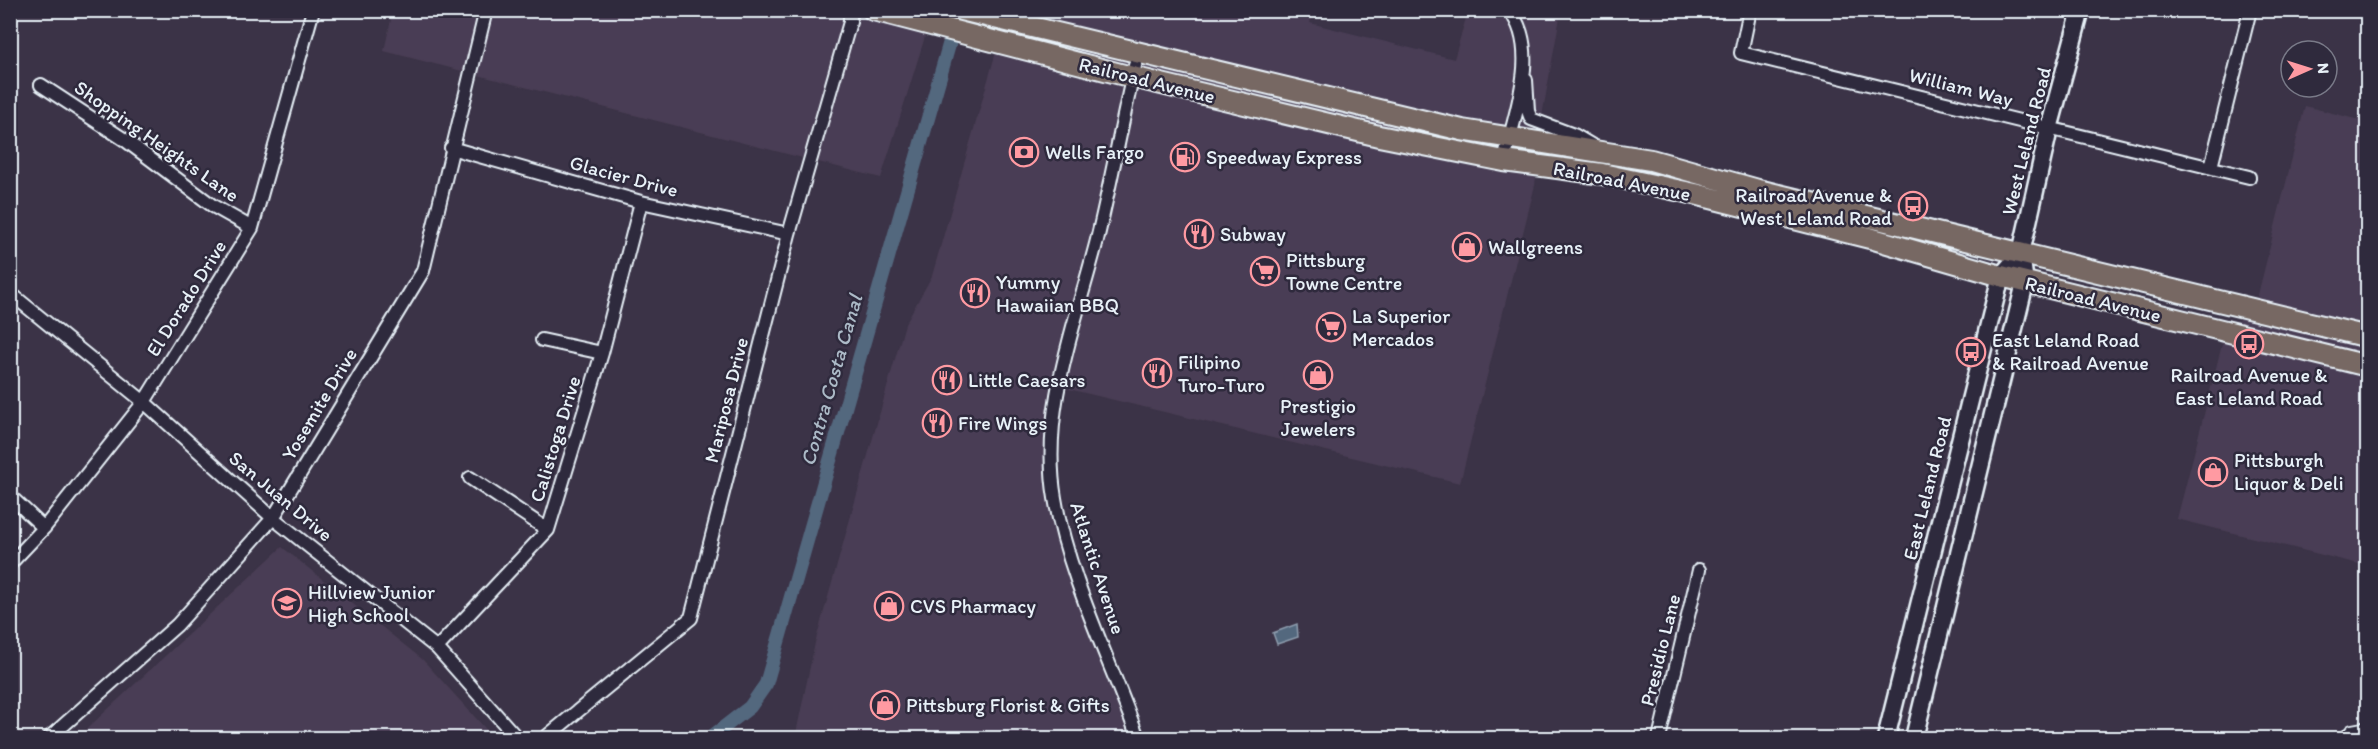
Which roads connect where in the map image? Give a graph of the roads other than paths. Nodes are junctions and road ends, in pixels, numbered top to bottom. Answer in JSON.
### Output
{"nodes":[{"id":1,"x":313,"y":10,"type":"edge"},
{"id":2,"x":486,"y":10,"type":"edge"},
{"id":3,"x":850,"y":10,"type":"edge"},
{"id":4,"x":873,"y":10,"type":"edge"},
{"id":5,"x":961,"y":10,"type":"edge"},
{"id":6,"x":1509,"y":10,"type":"edge"},
{"id":7,"x":1750,"y":10,"type":"edge"},
{"id":8,"x":2081,"y":10,"type":"edge"},
{"id":9,"x":2250,"y":10,"type":"edge"},
{"id":10,"x":1138,"y":53,"type":"junction"},
{"id":11,"x":1525,"y":62,"type":"junction"},
{"id":12,"x":1132,"y":77,"type":"junction"},
{"id":13,"x":40,"y":85,"type":"dead end"},
{"id":14,"x":2049,"y":129,"type":"junction"},
{"id":15,"x":1509,"y":138,"type":"junction"},
{"id":16,"x":451,"y":148,"type":"junction"},
{"id":17,"x":1605,"y":153,"type":"junction"},
{"id":18,"x":1504,"y":161,"type":"junction"},
{"id":19,"x":2211,"y":167,"type":"junction"},
{"id":20,"x":2248,"y":177,"type":"dead end"},
{"id":21,"x":641,"y":202,"type":"junction"},
{"id":22,"x":252,"y":228,"type":"junction"},
{"id":23,"x":789,"y":234,"type":"junction"},
{"id":24,"x":2021,"y":253,"type":"junction"},
{"id":25,"x":2001,"y":276,"type":"junction"},
{"id":26,"x":2025,"y":283,"type":"junction"},
{"id":27,"x":10,"y":293,"type":"edge"},
{"id":28,"x":2367,"y":337,"type":"edge"},
{"id":29,"x":542,"y":340,"type":"dead end"},
{"id":30,"x":602,"y":353,"type":"junction"},
{"id":31,"x":2367,"y":366,"type":"edge"},
{"id":32,"x":144,"y":402,"type":"junction"},
{"id":33,"x":470,"y":478,"type":"dead end"},
{"id":34,"x":10,"y":496,"type":"edge"},
{"id":35,"x":273,"y":518,"type":"junction"},
{"id":36,"x":44,"y":528,"type":"junction"},
{"id":37,"x":548,"y":530,"type":"junction"},
{"id":38,"x":10,"y":564,"type":"edge"},
{"id":39,"x":1699,"y":570,"type":"dead end"},
{"id":40,"x":437,"y":648,"type":"junction"},
{"id":41,"x":2367,"y":728,"type":"edge"},
{"id":42,"x":49,"y":738,"type":"edge"},
{"id":43,"x":517,"y":738,"type":"edge"},
{"id":44,"x":545,"y":738,"type":"edge"},
{"id":45,"x":1138,"y":738,"type":"edge"},
{"id":46,"x":1659,"y":738,"type":"edge"},
{"id":47,"x":1886,"y":738,"type":"edge"},
{"id":48,"x":1914,"y":738,"type":"edge"},
{"id":49,"x":2346,"y":738,"type":"edge"}],
"edges":[{"from":1,"to":22,"type":"street","name":"El Dorado Drive"},
{"from":2,"to":16,"type":"street","name":"Yosemite Drive"},
{"from":3,"to":23,"type":"street","name":"Mariposa Drive"},
{"from":4,"to":12,"type":"highway","name":"Railroad Avenue"},
{"from":5,"to":10,"type":"highway","name":"Railroad Avenue"},
{"from":6,"to":11,"type":"street"},
{"from":7,"to":14,"type":"street","name":"William Way"},
{"from":8,"to":14,"type":"main road","name":"West Leland Road"},
{"from":9,"to":19,"type":"street"},
{"from":10,"to":12,"type":"street","name":"Atlantic Avenue"},
{"from":10,"to":15,"type":"highway","name":"Railroad Avenue"},
{"from":11,"to":15,"type":"street"},
{"from":11,"to":17,"type":"street"},
{"from":12,"to":18,"type":"highway","name":"Railroad Avenue"},
{"from":12,"to":45,"type":"street","name":"Atlantic Avenue"},
{"from":13,"to":22,"type":"street","name":"Shopping Heights Lane"},
{"from":14,"to":19,"type":"street","name":"William Way"},
{"from":14,"to":24,"type":"main road","name":"West Leland Road"},
{"from":15,"to":17,"type":"highway","name":"Railroad Avenue"},
{"from":15,"to":18,"type":"street"},
{"from":16,"to":21,"type":"street","name":"Glacier Drive"},
{"from":16,"to":35,"type":"street","name":"Yosemite Drive"},
{"from":17,"to":24,"type":"highway","name":"Railroad Avenue"},
{"from":18,"to":25,"type":"highway","name":"Railroad Avenue"},
{"from":19,"to":20,"type":"street","name":"William Way"},
{"from":21,"to":23,"type":"street","name":"Glacier Drive"},
{"from":21,"to":30,"type":"street","name":"Calistoga Drive"},
{"from":22,"to":32,"type":"street","name":"El Dorado Drive"},
{"from":23,"to":44,"type":"street","name":"Mariposa Drive"},
{"from":24,"to":25,"type":"main road","name":"East Leland Road"},
{"from":24,"to":26,"type":"main road","name":"West Leland Road"},
{"from":24,"to":28,"type":"highway","name":"Railroad Avenue"},
{"from":25,"to":26,"type":"highway","name":"Railroad Avenue"},
{"from":25,"to":47,"type":"main road","name":"East Leland Road"},
{"from":26,"to":31,"type":"highway","name":"Railroad Avenue"},
{"from":26,"to":48,"type":"main road"},
{"from":27,"to":32,"type":"street","name":"San Juan Drive"},
{"from":29,"to":30,"type":"street"},
{"from":30,"to":37,"type":"street","name":"Calistoga Drive"},
{"from":32,"to":35,"type":"street","name":"San Juan Drive"},
{"from":32,"to":36,"type":"street","name":"El Dorado Drive"},
{"from":33,"to":37,"type":"street"},
{"from":34,"to":36,"type":"street"},
{"from":35,"to":40,"type":"street","name":"San Juan Drive"},
{"from":35,"to":42,"type":"street","name":"Yosemite Drive"},
{"from":36,"to":38,"type":"street","name":"El Dorado Drive"},
{"from":37,"to":40,"type":"street","name":"Calistoga Drive"},
{"from":39,"to":46,"type":"street","name":"Presidio Lane"},
{"from":40,"to":43,"type":"street","name":"San Juan Drive"},
{"from":41,"to":49,"type":"street"}]}
